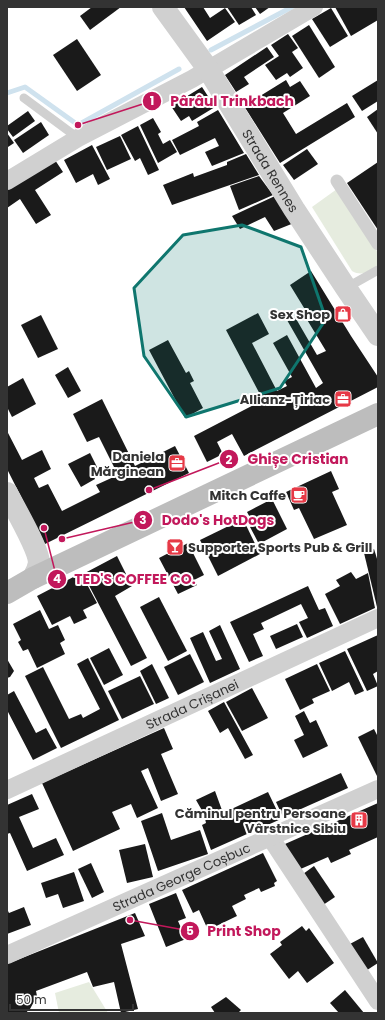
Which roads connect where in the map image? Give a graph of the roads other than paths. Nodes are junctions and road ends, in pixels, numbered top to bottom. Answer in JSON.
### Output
{"nodes":[{"id":1,"x":163,"y":7,"type":"edge"},
{"id":2,"x":314,"y":7,"type":"edge"},
{"id":3,"x":208,"y":69,"type":"junction"},
{"id":4,"x":24,"y":98,"type":"dead end"},
{"id":5,"x":78,"y":138,"type":"junction"},
{"id":6,"x":7,"y":181,"type":"edge"},
{"id":7,"x":337,"y":181,"type":"dead end"},
{"id":8,"x":378,"y":244,"type":"edge"},
{"id":9,"x":378,"y":270,"type":"edge"},
{"id":10,"x":346,"y":288,"type":"junction"},
{"id":11,"x":378,"y":335,"type":"edge"},
{"id":12,"x":378,"y":414,"type":"edge"},
{"id":13,"x":7,"y":493,"type":"edge"},
{"id":14,"x":34,"y":578,"type":"junction"},
{"id":15,"x":7,"y":592,"type":"edge"},
{"id":16,"x":378,"y":618,"type":"edge"},
{"id":17,"x":378,"y":788,"type":"edge"},
{"id":18,"x":7,"y":790,"type":"edge"},
{"id":19,"x":270,"y":837,"type":"junction"},
{"id":20,"x":7,"y":955,"type":"edge"},
{"id":21,"x":378,"y":1001,"type":"edge"}],
"edges":[{"from":1,"to":3,"type":"street","name":"Strada Rennes"},
{"from":2,"to":3,"type":"street"},
{"from":3,"to":5,"type":"street"},
{"from":3,"to":10,"type":"street","name":"Strada Rennes"},
{"from":4,"to":5,"type":"lane"},
{"from":5,"to":6,"type":"street"},
{"from":7,"to":8,"type":"street"},
{"from":9,"to":10,"type":"lane"},
{"from":10,"to":11,"type":"street","name":"Strada Rennes"},
{"from":12,"to":14,"type":"main road"},
{"from":13,"to":14,"type":"street"},
{"from":14,"to":15,"type":"main road"},
{"from":16,"to":18,"type":"street","name":"Strada Crișanei"},
{"from":17,"to":19,"type":"street","name":"Strada George Coșbuc"},
{"from":19,"to":20,"type":"street","name":"Strada George Coșbuc"},
{"from":19,"to":21,"type":"street"}]}
